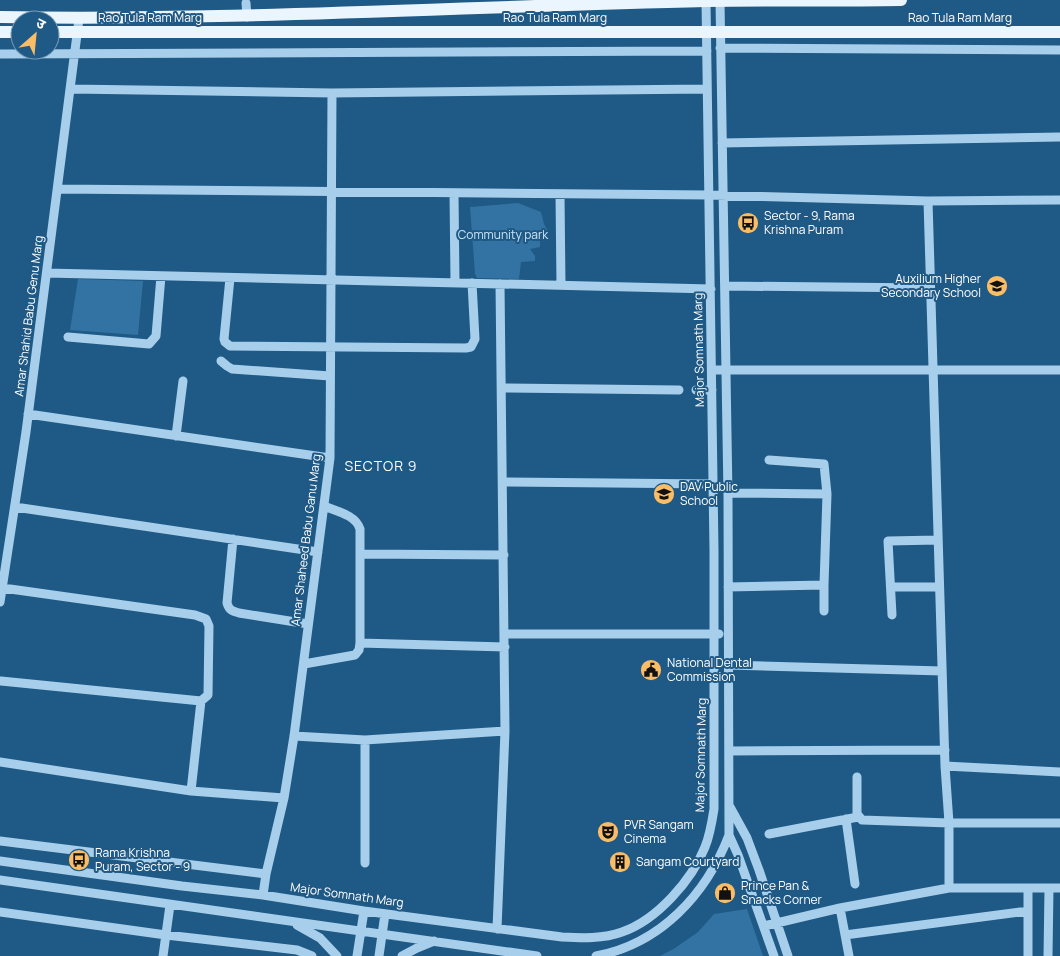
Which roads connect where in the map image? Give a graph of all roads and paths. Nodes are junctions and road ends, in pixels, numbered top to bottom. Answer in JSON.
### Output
{"nodes":[{"id":1,"x":901,"y":0,"type":"edge"},
{"id":2,"x":246,"y":1,"type":"edge"},
{"id":3,"x":720,"y":1,"type":"junction"},
{"id":4,"x":706,"y":2,"type":"junction"},
{"id":5,"x":247,"y":16,"type":"junction"},
{"id":6,"x":0,"y":17,"type":"edge"},
{"id":7,"x":79,"y":19,"type":"junction"},
{"id":8,"x":60,"y":32,"type":"edge"},
{"id":9,"x":78,"y":32,"type":"junction"},
{"id":10,"x":707,"y":32,"type":"junction"},
{"id":11,"x":720,"y":32,"type":"junction"},
{"id":12,"x":1060,"y":32,"type":"edge"},
{"id":13,"x":720,"y":48,"type":"junction"},
{"id":14,"x":707,"y":50,"type":"junction"},
{"id":15,"x":1060,"y":50,"type":"edge"},
{"id":16,"x":0,"y":54,"type":"edge"},
{"id":17,"x":75,"y":55,"type":"junction"},
{"id":18,"x":707,"y":89,"type":"junction"},
{"id":19,"x":71,"y":90,"type":"junction"},
{"id":20,"x":332,"y":93,"type":"junction"},
{"id":21,"x":1060,"y":138,"type":"edge"},
{"id":22,"x":722,"y":144,"type":"junction"},
{"id":23,"x":58,"y":189,"type":"junction"},
{"id":24,"x":332,"y":192,"type":"junction"},
{"id":25,"x":454,"y":193,"type":"junction"},
{"id":26,"x":560,"y":194,"type":"junction"},
{"id":27,"x":709,"y":195,"type":"junction"},
{"id":28,"x":723,"y":196,"type":"junction"},
{"id":29,"x":1060,"y":200,"type":"edge"},
{"id":30,"x":928,"y":201,"type":"junction"},
{"id":31,"x":47,"y":273,"type":"junction"},
{"id":32,"x":161,"y":276,"type":"junction"},
{"id":33,"x":230,"y":278,"type":"junction"},
{"id":34,"x":331,"y":280,"type":"junction"},
{"id":35,"x":455,"y":282,"type":"junction"},
{"id":36,"x":472,"y":283,"type":"junction"},
{"id":37,"x":500,"y":284,"type":"junction"},
{"id":38,"x":561,"y":285,"type":"junction"},
{"id":39,"x":725,"y":286,"type":"junction"},
{"id":40,"x":930,"y":288,"type":"junction"},
{"id":41,"x":711,"y":289,"type":"junction"},
{"id":42,"x":68,"y":337,"type":"dead end"},
{"id":43,"x":330,"y":347,"type":"junction"},
{"id":44,"x":221,"y":361,"type":"dead end"},
{"id":45,"x":932,"y":369,"type":"junction"},
{"id":46,"x":712,"y":370,"type":"junction"},
{"id":47,"x":727,"y":370,"type":"junction"},
{"id":48,"x":1060,"y":370,"type":"edge"},
{"id":49,"x":330,"y":376,"type":"junction"},
{"id":50,"x":183,"y":381,"type":"dead end"},
{"id":51,"x":502,"y":388,"type":"junction"},
{"id":52,"x":678,"y":390,"type":"dead end"},
{"id":53,"x":696,"y":390,"type":"dead end"},
{"id":54,"x":712,"y":390,"type":"junction"},
{"id":55,"x":28,"y":414,"type":"junction"},
{"id":56,"x":176,"y":436,"type":"junction"},
{"id":57,"x":330,"y":458,"type":"junction"},
{"id":58,"x":769,"y":460,"type":"dead end"},
{"id":59,"x":503,"y":482,"type":"junction"},
{"id":60,"x":713,"y":484,"type":"junction"},
{"id":61,"x":728,"y":493,"type":"junction"},
{"id":62,"x":827,"y":494,"type":"junction"},
{"id":63,"x":324,"y":506,"type":"junction"},
{"id":64,"x":15,"y":507,"type":"junction"},
{"id":65,"x":233,"y":540,"type":"junction"},
{"id":66,"x":938,"y":540,"type":"junction"},
{"id":67,"x":318,"y":552,"type":"junction"},
{"id":68,"x":360,"y":554,"type":"junction"},
{"id":69,"x":504,"y":555,"type":"junction"},
{"id":70,"x":824,"y":585,"type":"junction"},
{"id":71,"x":728,"y":587,"type":"junction"},
{"id":72,"x":890,"y":587,"type":"junction"},
{"id":73,"x":939,"y":587,"type":"junction"},
{"id":74,"x":3,"y":588,"type":"junction"},
{"id":75,"x":0,"y":602,"type":"edge"},
{"id":76,"x":824,"y":611,"type":"dead end"},
{"id":77,"x":892,"y":615,"type":"dead end"},
{"id":78,"x":308,"y":624,"type":"junction"},
{"id":79,"x":505,"y":634,"type":"junction"},
{"id":80,"x":714,"y":634,"type":"junction"},
{"id":81,"x":728,"y":634,"type":"junction"},
{"id":82,"x":360,"y":643,"type":"junction"},
{"id":83,"x":505,"y":648,"type":"junction"},
{"id":84,"x":304,"y":664,"type":"junction"},
{"id":85,"x":728,"y":665,"type":"junction"},
{"id":86,"x":942,"y":671,"type":"junction"},
{"id":87,"x":1,"y":681,"type":"edge"},
{"id":88,"x":201,"y":701,"type":"junction"},
{"id":89,"x":505,"y":731,"type":"junction"},
{"id":90,"x":294,"y":736,"type":"junction"},
{"id":91,"x":365,"y":740,"type":"junction"},
{"id":92,"x":945,"y":750,"type":"junction"},
{"id":93,"x":729,"y":752,"type":"junction"},
{"id":94,"x":0,"y":762,"type":"edge"},
{"id":95,"x":945,"y":766,"type":"junction"},
{"id":96,"x":1060,"y":772,"type":"edge"},
{"id":97,"x":857,"y":777,"type":"dead end"},
{"id":98,"x":192,"y":791,"type":"junction"},
{"id":99,"x":284,"y":798,"type":"junction"},
{"id":100,"x":729,"y":805,"type":"junction"},
{"id":101,"x":858,"y":817,"type":"junction"},
{"id":102,"x":846,"y":819,"type":"junction"},
{"id":103,"x":949,"y":823,"type":"junction"},
{"id":104,"x":1060,"y":823,"type":"edge"},
{"id":105,"x":769,"y":834,"type":"dead end"},
{"id":106,"x":729,"y":835,"type":"junction"},
{"id":107,"x":0,"y":841,"type":"edge"},
{"id":108,"x":0,"y":861,"type":"edge"},
{"id":109,"x":365,"y":862,"type":"dead end"},
{"id":110,"x":266,"y":874,"type":"junction"},
{"id":111,"x":0,"y":880,"type":"edge"},
{"id":112,"x":856,"y":884,"type":"dead end"},
{"id":113,"x":949,"y":888,"type":"junction"},
{"id":114,"x":1028,"y":888,"type":"junction"},
{"id":115,"x":1049,"y":888,"type":"junction"},
{"id":116,"x":1060,"y":888,"type":"edge"},
{"id":117,"x":263,"y":895,"type":"junction"},
{"id":118,"x":170,"y":905,"type":"junction"},
{"id":119,"x":840,"y":908,"type":"junction"},
{"id":120,"x":364,"y":911,"type":"junction"},
{"id":121,"x":1028,"y":911,"type":"junction"},
{"id":122,"x":0,"y":912,"type":"edge"},
{"id":123,"x":385,"y":914,"type":"junction"},
{"id":124,"x":288,"y":921,"type":"junction"},
{"id":125,"x":776,"y":922,"type":"junction"},
{"id":126,"x":764,"y":926,"type":"junction"},
{"id":127,"x":497,"y":929,"type":"junction"},
{"id":128,"x":362,"y":931,"type":"junction"},
{"id":129,"x":382,"y":933,"type":"junction"},
{"id":130,"x":166,"y":935,"type":"junction"},
{"id":131,"x":845,"y":935,"type":"junction"},
{"id":132,"x":435,"y":941,"type":"junction"},
{"id":133,"x":163,"y":956,"type":"edge"},
{"id":134,"x":312,"y":956,"type":"edge"},
{"id":135,"x":337,"y":956,"type":"edge"},
{"id":136,"x":357,"y":956,"type":"edge"},
{"id":137,"x":379,"y":956,"type":"edge"},
{"id":138,"x":402,"y":956,"type":"edge"},
{"id":139,"x":538,"y":956,"type":"edge"},
{"id":140,"x":596,"y":956,"type":"edge"},
{"id":141,"x":774,"y":956,"type":"edge"},
{"id":142,"x":788,"y":956,"type":"edge"},
{"id":143,"x":849,"y":956,"type":"edge"},
{"id":144,"x":1026,"y":956,"type":"edge"},
{"id":145,"x":1048,"y":956,"type":"edge"}],
"edges":[{"from":1,"to":3,"type":"main road","name":"Rao Tula Ram Marg"},
{"from":2,"to":5,"type":"street"},
{"from":3,"to":4,"type":"main road","name":"Rao Tula Ram Marg"},
{"from":3,"to":11,"type":"street"},
{"from":4,"to":5,"type":"main road","name":"Rao Tula Ram Marg"},
{"from":4,"to":10,"type":"street","name":"Major Somnath Marg"},
{"from":5,"to":7,"type":"main road","name":"Rao Tula Ram Marg"},
{"from":6,"to":7,"type":"main road","name":"Rao Tula Ram Marg"},
{"from":7,"to":9,"type":"street","name":"Amar Shahid Babu Genu Marg"},
{"from":8,"to":9,"type":"main road","name":"Rao Tula Ram Marg"},
{"from":9,"to":10,"type":"main road","name":"Rao Tula Ram Marg"},
{"from":9,"to":17,"type":"street","name":"Amar Shahid Babu Genu Marg"},
{"from":10,"to":11,"type":"main road","name":"Rao Tula Ram Marg"},
{"from":10,"to":14,"type":"street","name":"Major Somnath Marg"},
{"from":11,"to":12,"type":"main road","name":"Rao Tula Ram Marg"},
{"from":11,"to":13,"type":"street"},
{"from":13,"to":15,"type":"street"},
{"from":13,"to":22,"type":"street"},
{"from":14,"to":17,"type":"street"},
{"from":14,"to":18,"type":"street","name":"Major Somnath Marg"},
{"from":16,"to":17,"type":"street"},
{"from":17,"to":19,"type":"street","name":"Amar Shahid Babu Genu Marg"},
{"from":18,"to":20,"type":"street"},
{"from":18,"to":27,"type":"street","name":"Major Somnath Marg"},
{"from":19,"to":20,"type":"street"},
{"from":19,"to":23,"type":"street","name":"Amar Shahid Babu Genu Marg"},
{"from":20,"to":24,"type":"street","name":"Amar Shaheed Babu Ganu Marg"},
{"from":21,"to":22,"type":"street"},
{"from":22,"to":28,"type":"street"},
{"from":23,"to":24,"type":"street"},
{"from":23,"to":31,"type":"street","name":"Amar Shahid Babu Genu Marg"},
{"from":24,"to":25,"type":"street"},
{"from":24,"to":34,"type":"street","name":"Amar Shaheed Babu Ganu Marg"},
{"from":25,"to":26,"type":"street"},
{"from":25,"to":35,"type":"street"},
{"from":26,"to":27,"type":"street"},
{"from":26,"to":38,"type":"street"},
{"from":27,"to":28,"type":"street"},
{"from":27,"to":41,"type":"street","name":"Major Somnath Marg"},
{"from":28,"to":30,"type":"street"},
{"from":28,"to":39,"type":"street"},
{"from":29,"to":30,"type":"street"},
{"from":30,"to":40,"type":"street"},
{"from":31,"to":32,"type":"street"},
{"from":31,"to":55,"type":"street","name":"Amar Shahid Babu Genu Marg"},
{"from":32,"to":33,"type":"street"},
{"from":32,"to":42,"type":"street"},
{"from":33,"to":34,"type":"street"},
{"from":33,"to":43,"type":"street"},
{"from":34,"to":35,"type":"street"},
{"from":34,"to":43,"type":"street","name":"Amar Shaheed Babu Ganu Marg"},
{"from":35,"to":36,"type":"street"},
{"from":36,"to":37,"type":"street"},
{"from":36,"to":43,"type":"street"},
{"from":37,"to":38,"type":"street"},
{"from":37,"to":51,"type":"street"},
{"from":38,"to":41,"type":"street"},
{"from":39,"to":40,"type":"street"},
{"from":39,"to":47,"type":"street"},
{"from":40,"to":45,"type":"street"},
{"from":41,"to":46,"type":"street","name":"Major Somnath Marg"},
{"from":43,"to":49,"type":"street","name":"Amar Shaheed Babu Ganu Marg"},
{"from":44,"to":49,"type":"street"},
{"from":45,"to":47,"type":"street"},
{"from":45,"to":48,"type":"street"},
{"from":45,"to":66,"type":"street"},
{"from":46,"to":47,"type":"street"},
{"from":46,"to":54,"type":"street","name":"Major Somnath Marg"},
{"from":47,"to":61,"type":"street"},
{"from":49,"to":57,"type":"street","name":"Amar Shaheed Babu Ganu Marg"},
{"from":50,"to":56,"type":"street"},
{"from":51,"to":52,"type":"street"},
{"from":51,"to":59,"type":"street"},
{"from":53,"to":54,"type":"street"},
{"from":54,"to":60,"type":"street","name":"Major Somnath Marg"},
{"from":55,"to":56,"type":"street"},
{"from":55,"to":64,"type":"street","name":"Amar Shahid Babu Genu Marg"},
{"from":56,"to":57,"type":"street"},
{"from":57,"to":63,"type":"street","name":"Amar Shaheed Babu Ganu Marg"},
{"from":58,"to":62,"type":"street"},
{"from":59,"to":60,"type":"street"},
{"from":59,"to":69,"type":"street"},
{"from":60,"to":80,"type":"street","name":"Major Somnath Marg"},
{"from":61,"to":62,"type":"street"},
{"from":61,"to":71,"type":"street"},
{"from":62,"to":70,"type":"street"},
{"from":63,"to":67,"type":"street","name":"Amar Shaheed Babu Ganu Marg"},
{"from":63,"to":68,"type":"street"},
{"from":64,"to":65,"type":"street"},
{"from":64,"to":74,"type":"street","name":"Amar Shahid Babu Genu Marg"},
{"from":65,"to":67,"type":"street"},
{"from":65,"to":78,"type":"street"},
{"from":66,"to":72,"type":"street"},
{"from":66,"to":73,"type":"street"},
{"from":67,"to":78,"type":"street","name":"Amar Shaheed Babu Ganu Marg"},
{"from":68,"to":69,"type":"street"},
{"from":68,"to":82,"type":"street"},
{"from":69,"to":79,"type":"street"},
{"from":70,"to":71,"type":"street"},
{"from":70,"to":76,"type":"street"},
{"from":71,"to":81,"type":"street"},
{"from":72,"to":73,"type":"street"},
{"from":72,"to":77,"type":"street"},
{"from":73,"to":86,"type":"street"},
{"from":74,"to":75,"type":"street","name":"Amar Shahid Babu Genu Marg"},
{"from":74,"to":88,"type":"street"},
{"from":78,"to":84,"type":"street","name":"Amar Shaheed Babu Ganu Marg"},
{"from":79,"to":80,"type":"street"},
{"from":79,"to":83,"type":"street"},
{"from":80,"to":81,"type":"street"},
{"from":80,"to":127,"type":"street","name":"Major Somnath Marg"},
{"from":81,"to":85,"type":"street"},
{"from":82,"to":83,"type":"street"},
{"from":82,"to":84,"type":"street"},
{"from":83,"to":89,"type":"street"},
{"from":84,"to":90,"type":"street","name":"Amar Shaheed Babu Ganu Marg"},
{"from":85,"to":86,"type":"street"},
{"from":85,"to":93,"type":"street"},
{"from":86,"to":92,"type":"street"},
{"from":87,"to":88,"type":"street"},
{"from":88,"to":98,"type":"street"},
{"from":89,"to":91,"type":"street"},
{"from":89,"to":127,"type":"street"},
{"from":90,"to":91,"type":"street"},
{"from":90,"to":99,"type":"street","name":"Amar Shaheed Babu Ganu Marg"},
{"from":91,"to":109,"type":"street"},
{"from":92,"to":93,"type":"street"},
{"from":92,"to":95,"type":"street"},
{"from":93,"to":100,"type":"street"},
{"from":94,"to":98,"type":"street"},
{"from":95,"to":96,"type":"street"},
{"from":95,"to":103,"type":"street"},
{"from":97,"to":101,"type":"street"},
{"from":98,"to":99,"type":"street"},
{"from":99,"to":110,"type":"street","name":"Amar Shaheed Babu Ganu Marg"},
{"from":100,"to":106,"type":"street"},
{"from":100,"to":125,"type":"street"},
{"from":101,"to":102,"type":"street"},
{"from":101,"to":103,"type":"street"},
{"from":102,"to":105,"type":"street"},
{"from":102,"to":112,"type":"street"},
{"from":103,"to":104,"type":"street"},
{"from":103,"to":113,"type":"street"},
{"from":106,"to":126,"type":"street"},
{"from":106,"to":140,"type":"street"},
{"from":107,"to":110,"type":"street"},
{"from":108,"to":117,"type":"street","name":"Major Somnath Marg"},
{"from":110,"to":117,"type":"street","name":"Amar Shaheed Babu Ganu Marg"},
{"from":111,"to":118,"type":"street"},
{"from":113,"to":114,"type":"street"},
{"from":113,"to":119,"type":"street"},
{"from":114,"to":115,"type":"street"},
{"from":114,"to":121,"type":"street"},
{"from":115,"to":116,"type":"street"},
{"from":115,"to":145,"type":"street"},
{"from":117,"to":120,"type":"street","name":"Major Somnath Marg"},
{"from":118,"to":124,"type":"street"},
{"from":118,"to":130,"type":"street"},
{"from":119,"to":125,"type":"street"},
{"from":119,"to":131,"type":"street"},
{"from":120,"to":123,"type":"street","name":"Major Somnath Marg"},
{"from":120,"to":128,"type":"street"},
{"from":121,"to":131,"type":"street"},
{"from":121,"to":144,"type":"street"},
{"from":122,"to":130,"type":"street"},
{"from":123,"to":127,"type":"street","name":"Major Somnath Marg"},
{"from":123,"to":129,"type":"street"},
{"from":124,"to":128,"type":"street"},
{"from":124,"to":135,"type":"street"},
{"from":125,"to":126,"type":"street"},
{"from":125,"to":142,"type":"street"},
{"from":126,"to":141,"type":"street"},
{"from":128,"to":129,"type":"street"},
{"from":128,"to":136,"type":"street"},
{"from":129,"to":132,"type":"street"},
{"from":129,"to":137,"type":"street"},
{"from":130,"to":133,"type":"street"},
{"from":130,"to":134,"type":"street"},
{"from":131,"to":143,"type":"street"},
{"from":132,"to":138,"type":"street"},
{"from":132,"to":139,"type":"street"}]}
